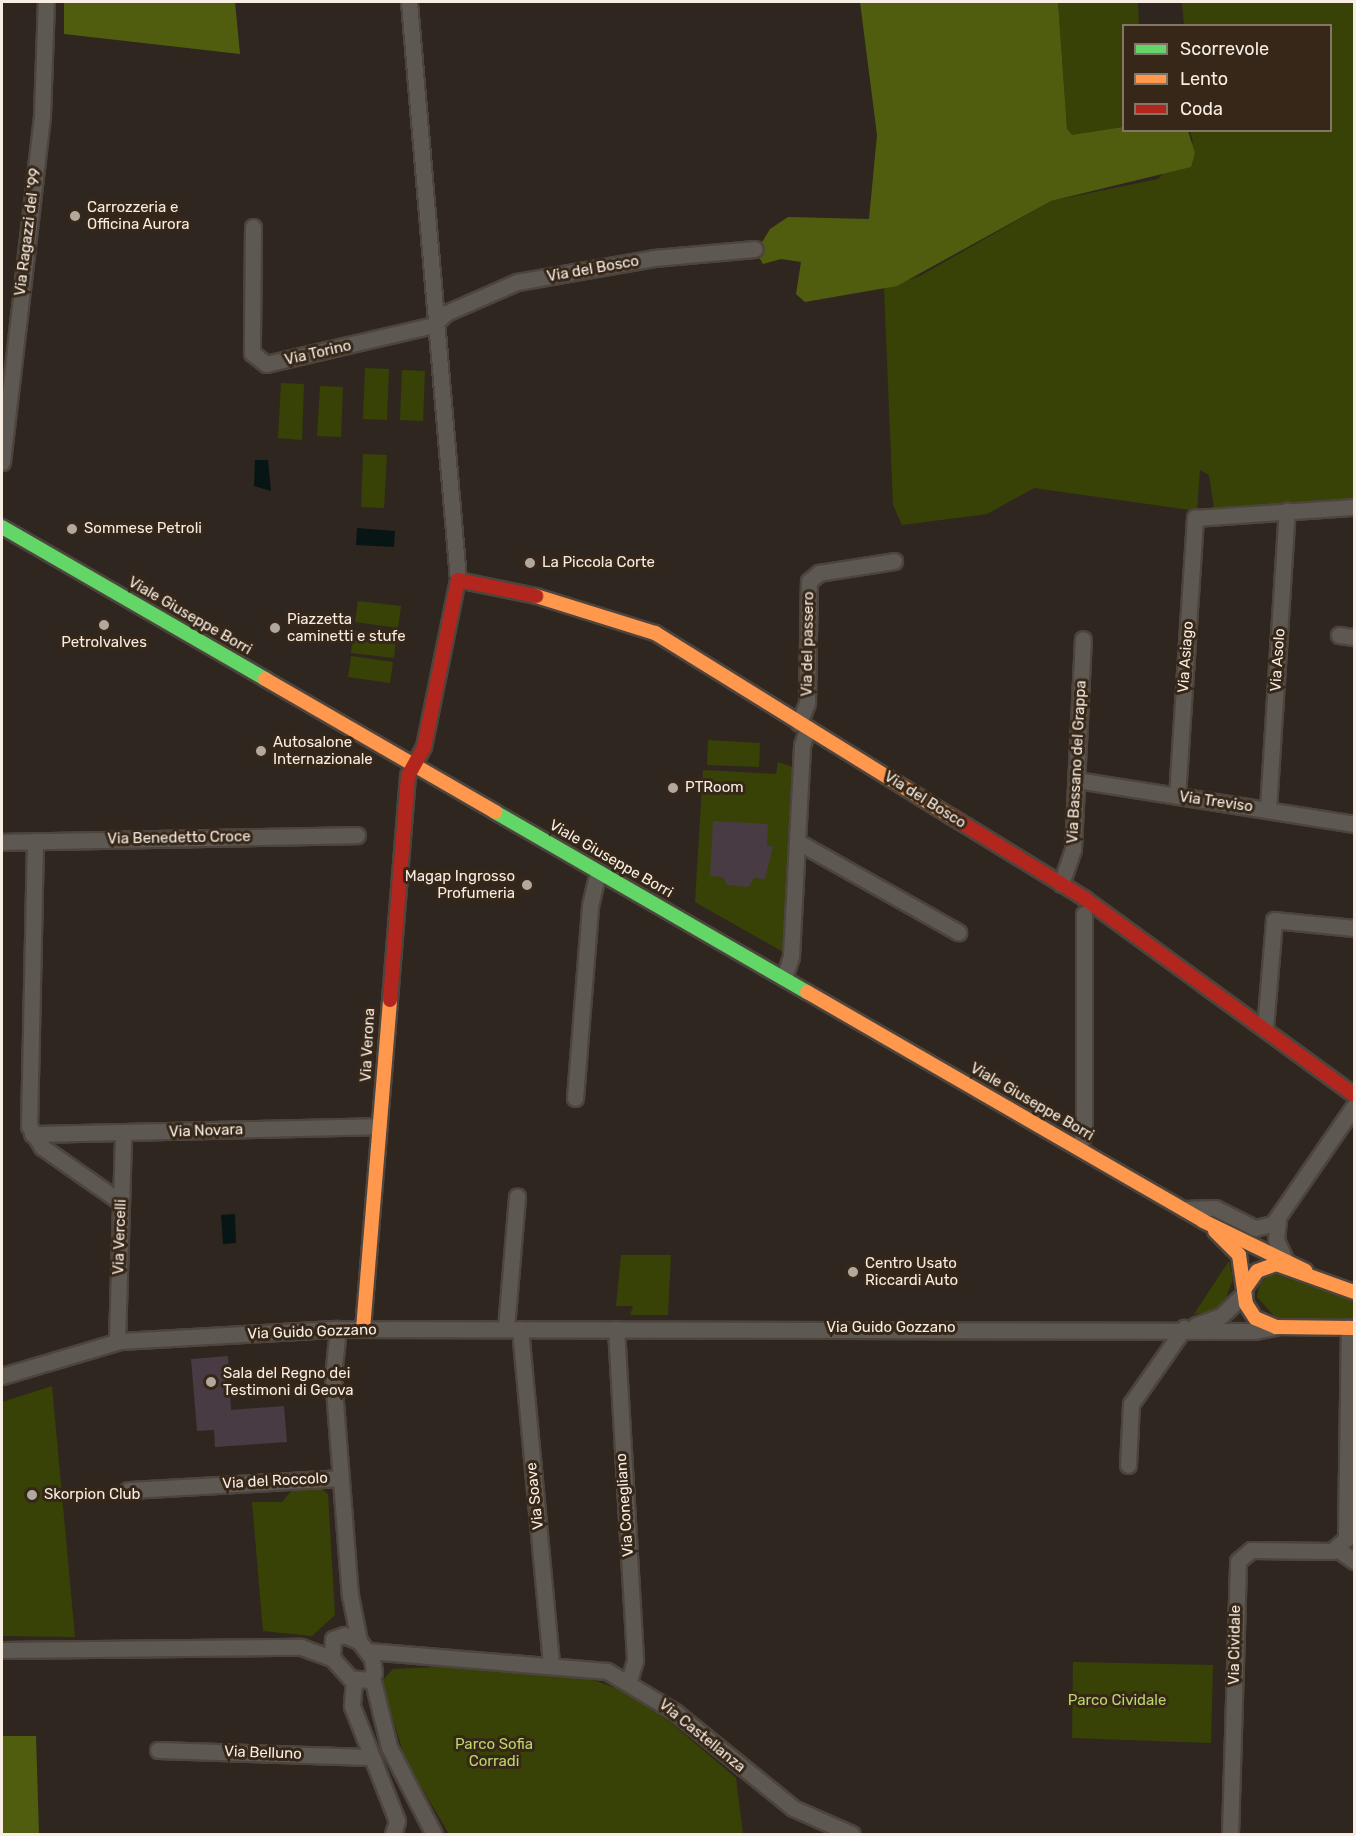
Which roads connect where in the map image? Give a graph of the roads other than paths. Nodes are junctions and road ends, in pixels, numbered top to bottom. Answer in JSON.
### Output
{"nodes":[{"id":1,"x":46,"y":2,"type":"edge"},
{"id":2,"x":409,"y":2,"type":"edge"},
{"id":3,"x":253,"y":227,"type":"dead end"},
{"id":4,"x":755,"y":249,"type":"dead end"},
{"id":5,"x":440,"y":319,"type":"junction"},
{"id":6,"x":2,"y":462,"type":"edge"},
{"id":7,"x":1354,"y":507,"type":"edge"},
{"id":8,"x":1287,"y":511,"type":"junction"},
{"id":9,"x":2,"y":527,"type":"edge"},
{"id":10,"x":894,"y":561,"type":"dead end"},
{"id":11,"x":459,"y":580,"type":"junction"},
{"id":12,"x":1083,"y":639,"type":"dead end"},
{"id":13,"x":803,"y":726,"type":"junction"},
{"id":14,"x":412,"y":764,"type":"junction"},
{"id":15,"x":1077,"y":780,"type":"junction"},
{"id":16,"x":1177,"y":796,"type":"junction"},
{"id":17,"x":1268,"y":809,"type":"junction"},
{"id":18,"x":1354,"y":824,"type":"edge"},
{"id":19,"x":357,"y":835,"type":"dead end"},
{"id":20,"x":35,"y":841,"type":"junction"},
{"id":21,"x":2,"y":842,"type":"edge"},
{"id":22,"x":798,"y":842,"type":"junction"},
{"id":23,"x":598,"y":872,"type":"junction"},
{"id":24,"x":1061,"y":884,"type":"junction"},
{"id":25,"x":1084,"y":914,"type":"dead end"},
{"id":26,"x":1354,"y":928,"type":"edge"},
{"id":27,"x":958,"y":932,"type":"dead end"},
{"id":28,"x":784,"y":978,"type":"junction"},
{"id":29,"x":1265,"y":1028,"type":"junction"},
{"id":30,"x":1354,"y":1095,"type":"edge"},
{"id":31,"x":575,"y":1098,"type":"dead end"},
{"id":32,"x":1354,"y":1106,"type":"edge"},
{"id":33,"x":379,"y":1126,"type":"junction"},
{"id":34,"x":123,"y":1133,"type":"junction"},
{"id":35,"x":32,"y":1134,"type":"junction"},
{"id":36,"x":1078,"y":1148,"type":"junction"},
{"id":37,"x":517,"y":1196,"type":"dead end"},
{"id":38,"x":119,"y":1201,"type":"junction"},
{"id":39,"x":1184,"y":1209,"type":"junction"},
{"id":40,"x":1278,"y":1220,"type":"junction"},
{"id":41,"x":1203,"y":1221,"type":"junction"},
{"id":42,"x":1284,"y":1257,"type":"junction"},
{"id":43,"x":1306,"y":1271,"type":"junction"},
{"id":44,"x":1245,"y":1290,"type":"junction"},
{"id":45,"x":1354,"y":1292,"type":"edge"},
{"id":46,"x":1276,"y":1327,"type":"junction"},
{"id":47,"x":1352,"y":1327,"type":"edge"},
{"id":48,"x":1184,"y":1328,"type":"junction"},
{"id":49,"x":338,"y":1329,"type":"junction"},
{"id":50,"x":363,"y":1329,"type":"junction"},
{"id":51,"x":513,"y":1329,"type":"junction"},
{"id":52,"x":616,"y":1329,"type":"junction"},
{"id":53,"x":117,"y":1341,"type":"junction"},
{"id":54,"x":2,"y":1376,"type":"edge"},
{"id":55,"x":1128,"y":1465,"type":"dead end"},
{"id":56,"x":340,"y":1478,"type":"junction"},
{"id":57,"x":128,"y":1490,"type":"dead end"},
{"id":58,"x":1337,"y":1549,"type":"junction"},
{"id":59,"x":1354,"y":1561,"type":"edge"},
{"id":60,"x":350,"y":1595,"type":"junction"},
{"id":61,"x":336,"y":1636,"type":"junction"},
{"id":62,"x":364,"y":1646,"type":"junction"},
{"id":63,"x":301,"y":1647,"type":"junction"},
{"id":64,"x":2,"y":1650,"type":"edge"},
{"id":65,"x":399,"y":1657,"type":"junction"},
{"id":66,"x":332,"y":1658,"type":"junction"},
{"id":67,"x":551,"y":1663,"type":"junction"},
{"id":68,"x":365,"y":1677,"type":"junction"},
{"id":69,"x":629,"y":1681,"type":"junction"},
{"id":70,"x":158,"y":1750,"type":"dead end"},
{"id":71,"x":369,"y":1757,"type":"junction"},
{"id":72,"x":393,"y":1834,"type":"edge"},
{"id":73,"x":434,"y":1834,"type":"edge"},
{"id":74,"x":852,"y":1834,"type":"edge"},
{"id":75,"x":1230,"y":1834,"type":"edge"}],
"edges":[{"from":1,"to":6,"type":"street","name":"Via Ragazzi del '99"},
{"from":2,"to":5,"type":"street"},
{"from":3,"to":5,"type":"street","name":"Via Torino"},
{"from":4,"to":5,"type":"street","name":"Via del Bosco"},
{"from":5,"to":11,"type":"street"},
{"from":7,"to":8,"type":"street"},
{"from":8,"to":16,"type":"street","name":"Via Asiago"},
{"from":8,"to":17,"type":"street","name":"Via Asolo"},
{"from":9,"to":14,"type":"main road","name":"Viale Giuseppe Borri"},
{"from":10,"to":13,"type":"street","name":"Via del passero"},
{"from":11,"to":13,"type":"main road","name":"Via del Bosco"},
{"from":11,"to":14,"type":"main road"},
{"from":12,"to":15,"type":"street","name":"Via Bassano del Grappa"},
{"from":13,"to":22,"type":"street"},
{"from":13,"to":24,"type":"main road","name":"Via del Bosco"},
{"from":14,"to":23,"type":"main road","name":"Viale Giuseppe Borri"},
{"from":14,"to":33,"type":"main road","name":"Via Verona"},
{"from":15,"to":16,"type":"street","name":"Via Treviso"},
{"from":15,"to":24,"type":"street","name":"Via Bassano del Grappa"},
{"from":16,"to":17,"type":"street","name":"Via Treviso"},
{"from":17,"to":18,"type":"street","name":"Via Treviso"},
{"from":19,"to":20,"type":"street","name":"Via Benedetto Croce"},
{"from":20,"to":21,"type":"street","name":"Via Benedetto Croce"},
{"from":20,"to":35,"type":"street"},
{"from":22,"to":27,"type":"street"},
{"from":22,"to":28,"type":"street"},
{"from":23,"to":28,"type":"main road","name":"Viale Giuseppe Borri"},
{"from":23,"to":31,"type":"street"},
{"from":24,"to":29,"type":"main road","name":"Via del Bosco"},
{"from":25,"to":36,"type":"street"},
{"from":26,"to":29,"type":"street"},
{"from":28,"to":36,"type":"main road","name":"Viale Giuseppe Borri"},
{"from":29,"to":30,"type":"main road","name":"Via del Bosco"},
{"from":32,"to":40,"type":"street"},
{"from":33,"to":34,"type":"street","name":"Via Novara"},
{"from":33,"to":50,"type":"main road","name":"Via Verona"},
{"from":34,"to":35,"type":"street","name":"Via Novara"},
{"from":34,"to":38,"type":"street","name":"Via Vercelli"},
{"from":35,"to":38,"type":"street"},
{"from":36,"to":39,"type":"main road","name":"Viale Giuseppe Borri"},
{"from":37,"to":51,"type":"street"},
{"from":38,"to":53,"type":"street","name":"Via Vercelli"},
{"from":39,"to":40,"type":"street"},
{"from":39,"to":41,"type":"main road","name":"Viale Giuseppe Borri"},
{"from":40,"to":42,"type":"street"},
{"from":41,"to":42,"type":"main road"},
{"from":41,"to":44,"type":"main road"},
{"from":42,"to":43,"type":"main road"},
{"from":43,"to":44,"type":"main road"},
{"from":43,"to":45,"type":"main road"},
{"from":44,"to":46,"type":"main road"},
{"from":44,"to":48,"type":"street"},
{"from":46,"to":47,"type":"main road"},
{"from":46,"to":48,"type":"street","name":"Via Guido Gozzano"},
{"from":47,"to":58,"type":"street"},
{"from":48,"to":52,"type":"street","name":"Via Guido Gozzano"},
{"from":48,"to":55,"type":"street"},
{"from":49,"to":50,"type":"street","name":"Via Guido Gozzano"},
{"from":49,"to":53,"type":"street","name":"Via Guido Gozzano"},
{"from":49,"to":56,"type":"street"},
{"from":50,"to":51,"type":"street","name":"Via Guido Gozzano"},
{"from":51,"to":52,"type":"street","name":"Via Guido Gozzano"},
{"from":51,"to":67,"type":"street","name":"Via Soave"},
{"from":52,"to":69,"type":"street","name":"Via Conegliano"},
{"from":53,"to":54,"type":"street","name":"Via Guido Gozzano"},
{"from":56,"to":57,"type":"street","name":"Via del Roccolo"},
{"from":56,"to":60,"type":"street","name":"Via del Roccolo"},
{"from":58,"to":59,"type":"street"},
{"from":58,"to":75,"type":"street","name":"Via Cividale"},
{"from":60,"to":61,"type":"street","name":"Via del Roccolo"},
{"from":60,"to":62,"type":"street","name":"Via del Roccolo"},
{"from":61,"to":62,"type":"street","name":"Via Castellanza"},
{"from":61,"to":63,"type":"street"},
{"from":61,"to":66,"type":"street","name":"Via del Roccolo"},
{"from":62,"to":65,"type":"street","name":"Via Castellanza"},
{"from":62,"to":68,"type":"street","name":"Via del Roccolo"},
{"from":63,"to":64,"type":"street"},
{"from":63,"to":66,"type":"street"},
{"from":65,"to":67,"type":"street","name":"Via Castellanza"},
{"from":65,"to":68,"type":"street","name":"Via Castellanza"},
{"from":66,"to":68,"type":"street"},
{"from":67,"to":69,"type":"street","name":"Via Castellanza"},
{"from":68,"to":71,"type":"street"},
{"from":68,"to":73,"type":"street"},
{"from":69,"to":74,"type":"street","name":"Via Castellanza"},
{"from":70,"to":71,"type":"street","name":"Via Belluno"},
{"from":71,"to":72,"type":"street"}]}
